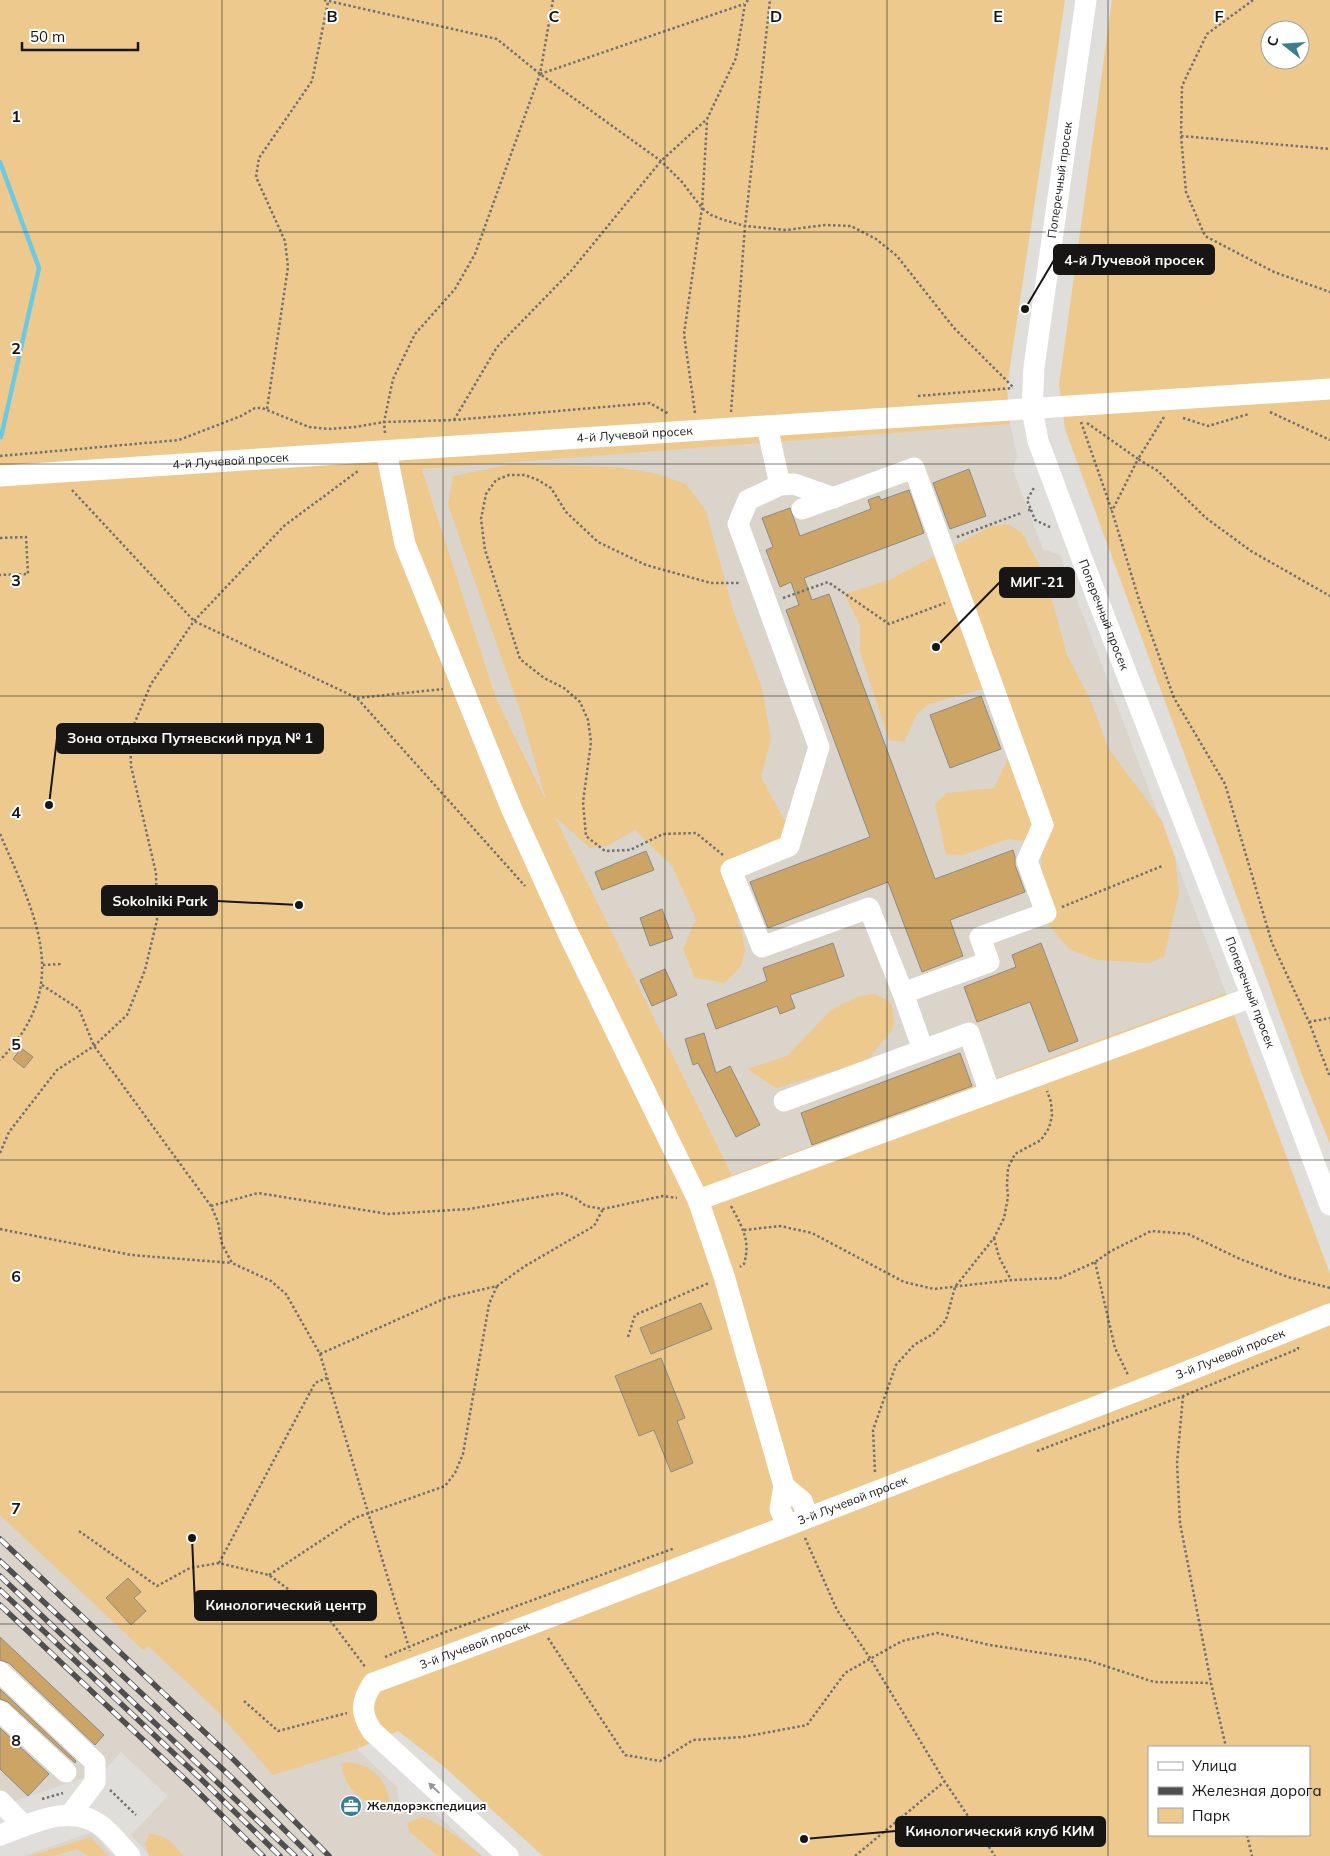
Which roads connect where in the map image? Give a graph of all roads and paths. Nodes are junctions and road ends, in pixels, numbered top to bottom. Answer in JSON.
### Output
{"nodes":[{"id":1,"x":324,"y":0,"type":"edge"},
{"id":2,"x":553,"y":0,"type":"edge"},
{"id":3,"x":748,"y":0,"type":"edge"},
{"id":4,"x":770,"y":0,"type":"edge"},
{"id":5,"x":1086,"y":0,"type":"edge"},
{"id":6,"x":1253,"y":0,"type":"edge"},
{"id":7,"x":328,"y":2,"type":"junction"},
{"id":8,"x":744,"y":4,"type":"junction"},
{"id":9,"x":540,"y":74,"type":"junction"},
{"id":10,"x":707,"y":120,"type":"junction"},
{"id":11,"x":1181,"y":136,"type":"junction"},
{"id":12,"x":1330,"y":149,"type":"edge"},
{"id":13,"x":661,"y":161,"type":"junction"},
{"id":14,"x":702,"y":208,"type":"junction"},
{"id":15,"x":745,"y":226,"type":"junction"},
{"id":16,"x":1330,"y":292,"type":"edge"},
{"id":17,"x":1013,"y":388,"type":"dead end"},
{"id":18,"x":1330,"y":389,"type":"edge"},
{"id":19,"x":731,"y":405,"type":"dead end"},
{"id":20,"x":267,"y":409,"type":"junction"},
{"id":21,"x":1032,"y":409,"type":"junction"},
{"id":22,"x":1264,"y":409,"type":"dead end"},
{"id":23,"x":1166,"y":412,"type":"dead end"},
{"id":24,"x":695,"y":414,"type":"dead end"},
{"id":25,"x":673,"y":416,"type":"dead end"},
{"id":26,"x":454,"y":420,"type":"junction"},
{"id":27,"x":384,"y":422,"type":"junction"},
{"id":28,"x":767,"y":426,"type":"junction"},
{"id":29,"x":1330,"y":440,"type":"edge"},
{"id":30,"x":386,"y":451,"type":"junction"},
{"id":31,"x":0,"y":456,"type":"edge"},
{"id":32,"x":1138,"y":459,"type":"junction"},
{"id":33,"x":363,"y":468,"type":"dead end"},
{"id":34,"x":56,"y":473,"type":"junction"},
{"id":35,"x":0,"y":476,"type":"edge"},
{"id":36,"x":780,"y":485,"type":"junction"},
{"id":37,"x":1035,"y":485,"type":"dead end"},
{"id":38,"x":834,"y":498,"type":"junction"},
{"id":39,"x":802,"y":509,"type":"dead end"},
{"id":40,"x":1112,"y":511,"type":"junction"},
{"id":41,"x":1021,"y":513,"type":"dead end"},
{"id":42,"x":1053,"y":528,"type":"dead end"},
{"id":43,"x":0,"y":538,"type":"edge"},
{"id":44,"x":942,"y":543,"type":"junction"},
{"id":45,"x":0,"y":575,"type":"edge"},
{"id":46,"x":760,"y":583,"type":"junction"},
{"id":47,"x":1330,"y":596,"type":"edge"},
{"id":48,"x":960,"y":597,"type":"junction"},
{"id":49,"x":768,"y":604,"type":"junction"},
{"id":50,"x":194,"y":621,"type":"junction"},
{"id":51,"x":463,"y":688,"type":"junction"},
{"id":52,"x":358,"y":698,"type":"junction"},
{"id":53,"x":0,"y":834,"type":"edge"},
{"id":54,"x":1162,"y":866,"type":"dead end"},
{"id":55,"x":731,"y":870,"type":"junction"},
{"id":56,"x":529,"y":889,"type":"dead end"},
{"id":57,"x":1046,"y":913,"type":"junction"},
{"id":58,"x":63,"y":964,"type":"dead end"},
{"id":59,"x":43,"y":965,"type":"junction"},
{"id":60,"x":42,"y":985,"type":"junction"},
{"id":61,"x":903,"y":993,"type":"junction"},
{"id":62,"x":1252,"y":997,"type":"junction"},
{"id":63,"x":1330,"y":1018,"type":"edge"},
{"id":64,"x":1309,"y":1022,"type":"junction"},
{"id":65,"x":94,"y":1046,"type":"junction"},
{"id":66,"x":923,"y":1050,"type":"junction"},
{"id":67,"x":0,"y":1060,"type":"edge"},
{"id":68,"x":1040,"y":1074,"type":"junction"},
{"id":69,"x":1330,"y":1077,"type":"edge"},
{"id":70,"x":990,"y":1093,"type":"junction"},
{"id":71,"x":784,"y":1101,"type":"dead end"},
{"id":72,"x":0,"y":1153,"type":"edge"},
{"id":73,"x":724,"y":1191,"type":"junction"},
{"id":74,"x":698,"y":1200,"type":"junction"},
{"id":75,"x":1330,"y":1205,"type":"edge"},
{"id":76,"x":211,"y":1206,"type":"junction"},
{"id":77,"x":603,"y":1209,"type":"junction"},
{"id":78,"x":0,"y":1229,"type":"edge"},
{"id":79,"x":744,"y":1230,"type":"junction"},
{"id":80,"x":994,"y":1238,"type":"junction"},
{"id":81,"x":1095,"y":1262,"type":"junction"},
{"id":82,"x":232,"y":1263,"type":"junction"},
{"id":83,"x":724,"y":1276,"type":"junction"},
{"id":84,"x":1012,"y":1280,"type":"junction"},
{"id":85,"x":497,"y":1286,"type":"junction"},
{"id":86,"x":955,"y":1287,"type":"junction"},
{"id":87,"x":1330,"y":1288,"type":"edge"},
{"id":88,"x":1330,"y":1314,"type":"edge"},
{"id":89,"x":628,"y":1337,"type":"dead end"},
{"id":90,"x":320,"y":1354,"type":"junction"},
{"id":91,"x":1128,"y":1375,"type":"dead end"},
{"id":92,"x":1178,"y":1375,"type":"junction"},
{"id":93,"x":327,"y":1378,"type":"junction"},
{"id":94,"x":875,"y":1474,"type":"dead end"},
{"id":95,"x":368,"y":1514,"type":"junction"},
{"id":96,"x":797,"y":1521,"type":"junction"},
{"id":97,"x":79,"y":1531,"type":"dead end"},
{"id":98,"x":219,"y":1564,"type":"junction"},
{"id":99,"x":269,"y":1575,"type":"junction"},
{"id":100,"x":540,"y":1621,"type":"junction"},
{"id":101,"x":870,"y":1658,"type":"junction"},
{"id":102,"x":415,"y":1666,"type":"junction"},
{"id":103,"x":0,"y":1672,"type":"edge"},
{"id":104,"x":373,"y":1683,"type":"junction"},
{"id":105,"x":1211,"y":1683,"type":"junction"},
{"id":106,"x":244,"y":1700,"type":"dead end"},
{"id":107,"x":363,"y":1708,"type":"junction"},
{"id":108,"x":0,"y":1712,"type":"edge"},
{"id":109,"x":1226,"y":1746,"type":"edge"},
{"id":110,"x":66,"y":1772,"type":"dead end"},
{"id":111,"x":945,"y":1782,"type":"junction"},
{"id":112,"x":0,"y":1801,"type":"edge"},
{"id":113,"x":123,"y":1802,"type":"dead end"},
{"id":114,"x":70,"y":1815,"type":"junction"},
{"id":115,"x":136,"y":1815,"type":"dead end"},
{"id":116,"x":24,"y":1826,"type":"junction"},
{"id":117,"x":0,"y":1835,"type":"edge"},
{"id":118,"x":1247,"y":1836,"type":"edge"},
{"id":119,"x":130,"y":1856,"type":"edge"},
{"id":120,"x":508,"y":1856,"type":"edge"},
{"id":121,"x":855,"y":1856,"type":"edge"},
{"id":122,"x":995,"y":1856,"type":"edge"},
{"id":123,"x":1252,"y":1856,"type":"edge"}],
"edges":[{"from":1,"to":7,"type":"path"},
{"from":2,"to":9,"type":"path"},
{"from":3,"to":8,"type":"path"},
{"from":4,"to":15,"type":"path"},
{"from":5,"to":21,"type":"street","name":"Поперечный просек"},
{"from":6,"to":11,"type":"path"},
{"from":7,"to":9,"type":"path"},
{"from":7,"to":20,"type":"path"},
{"from":8,"to":9,"type":"path"},
{"from":8,"to":10,"type":"path"},
{"from":9,"to":13,"type":"path"},
{"from":9,"to":27,"type":"path"},
{"from":10,"to":13,"type":"path"},
{"from":10,"to":14,"type":"path"},
{"from":11,"to":12,"type":"path"},
{"from":11,"to":16,"type":"path"},
{"from":13,"to":14,"type":"path"},
{"from":13,"to":26,"type":"path"},
{"from":14,"to":15,"type":"path"},
{"from":14,"to":24,"type":"path"},
{"from":15,"to":17,"type":"path"},
{"from":15,"to":19,"type":"path"},
{"from":18,"to":21,"type":"street","name":"4-й Лучевой просек"},
{"from":20,"to":27,"type":"path"},
{"from":20,"to":31,"type":"path"},
{"from":21,"to":28,"type":"street","name":"4-й Лучевой просек"},
{"from":21,"to":62,"type":"street","name":"Поперечный просек"},
{"from":22,"to":29,"type":"path"},
{"from":23,"to":32,"type":"path"},
{"from":25,"to":26,"type":"path"},
{"from":26,"to":27,"type":"path"},
{"from":27,"to":30,"type":"path"},
{"from":28,"to":30,"type":"street","name":"4-й Лучевой просек"},
{"from":28,"to":36,"type":"street"},
{"from":30,"to":34,"type":"street","name":"4-й Лучевой просек"},
{"from":30,"to":51,"type":"street"},
{"from":32,"to":40,"type":"path"},
{"from":32,"to":40,"type":"path"},
{"from":32,"to":47,"type":"path"},
{"from":33,"to":50,"type":"path"},
{"from":34,"to":35,"type":"street","name":"4-й Лучевой просек"},
{"from":34,"to":50,"type":"path"},
{"from":36,"to":38,"type":"street"},
{"from":36,"to":46,"type":"street"},
{"from":37,"to":42,"type":"path"},
{"from":38,"to":39,"type":"street"},
{"from":38,"to":44,"type":"street"},
{"from":40,"to":64,"type":"path"},
{"from":41,"to":44,"type":"path"},
{"from":43,"to":45,"type":"path"},
{"from":44,"to":48,"type":"street"},
{"from":46,"to":49,"type":"street"},
{"from":46,"to":55,"type":"path"},
{"from":48,"to":49,"type":"path"},
{"from":48,"to":57,"type":"street"},
{"from":49,"to":55,"type":"street"},
{"from":50,"to":52,"type":"path"},
{"from":50,"to":65,"type":"path"},
{"from":51,"to":52,"type":"path"},
{"from":51,"to":74,"type":"street"},
{"from":52,"to":56,"type":"path"},
{"from":53,"to":59,"type":"path"},
{"from":54,"to":57,"type":"path"},
{"from":55,"to":61,"type":"street"},
{"from":57,"to":61,"type":"street"},
{"from":58,"to":59,"type":"path"},
{"from":59,"to":60,"type":"path"},
{"from":60,"to":65,"type":"path"},
{"from":60,"to":67,"type":"path"},
{"from":61,"to":66,"type":"street"},
{"from":62,"to":68,"type":"street"},
{"from":62,"to":75,"type":"street","name":"Поперечный просек"},
{"from":63,"to":64,"type":"path"},
{"from":64,"to":69,"type":"path"},
{"from":65,"to":72,"type":"path"},
{"from":65,"to":76,"type":"path"},
{"from":66,"to":70,"type":"street"},
{"from":66,"to":71,"type":"street"},
{"from":68,"to":70,"type":"street"},
{"from":68,"to":80,"type":"path"},
{"from":70,"to":73,"type":"street"},
{"from":73,"to":74,"type":"street"},
{"from":73,"to":79,"type":"path"},
{"from":74,"to":77,"type":"path"},
{"from":74,"to":83,"type":"street"},
{"from":76,"to":77,"type":"path"},
{"from":76,"to":82,"type":"path"},
{"from":77,"to":85,"type":"path"},
{"from":78,"to":82,"type":"path"},
{"from":79,"to":83,"type":"path"},
{"from":79,"to":86,"type":"path"},
{"from":80,"to":84,"type":"path"},
{"from":80,"to":86,"type":"path"},
{"from":81,"to":84,"type":"path"},
{"from":81,"to":87,"type":"path"},
{"from":81,"to":91,"type":"path"},
{"from":82,"to":90,"type":"path"},
{"from":83,"to":89,"type":"path"},
{"from":83,"to":96,"type":"street"},
{"from":84,"to":86,"type":"path"},
{"from":85,"to":90,"type":"path"},
{"from":85,"to":95,"type":"path"},
{"from":86,"to":94,"type":"path"},
{"from":88,"to":92,"type":"street","name":"3-й Лучевой просек"},
{"from":90,"to":93,"type":"path"},
{"from":92,"to":96,"type":"street","name":"3-й Лучевой просек"},
{"from":92,"to":105,"type":"path"},
{"from":93,"to":95,"type":"path"},
{"from":93,"to":98,"type":"path"},
{"from":95,"to":99,"type":"path"},
{"from":95,"to":102,"type":"path"},
{"from":96,"to":100,"type":"street","name":"3-й Лучевой просек"},
{"from":96,"to":101,"type":"path"},
{"from":97,"to":98,"type":"path"},
{"from":98,"to":99,"type":"path"},
{"from":99,"to":104,"type":"path"},
{"from":100,"to":101,"type":"path"},
{"from":100,"to":102,"type":"street","name":"3-й Лучевой просек"},
{"from":101,"to":105,"type":"path"},
{"from":101,"to":111,"type":"path"},
{"from":102,"to":104,"type":"street","name":"3-й Лучевой просек"},
{"from":103,"to":114,"type":"street"},
{"from":104,"to":107,"type":"street"},
{"from":105,"to":109,"type":"path"},
{"from":106,"to":107,"type":"path"},
{"from":120,"to":107,"type":"street","one_way":true},
{"from":108,"to":110,"type":"street"},
{"from":111,"to":121,"type":"path"},
{"from":111,"to":122,"type":"path"},
{"from":112,"to":116,"type":"street"},
{"from":113,"to":115,"type":"path"},
{"from":114,"to":116,"type":"street"},
{"from":114,"to":119,"type":"street"},
{"from":116,"to":117,"type":"street"},
{"from":118,"to":123,"type":"path"}]}
